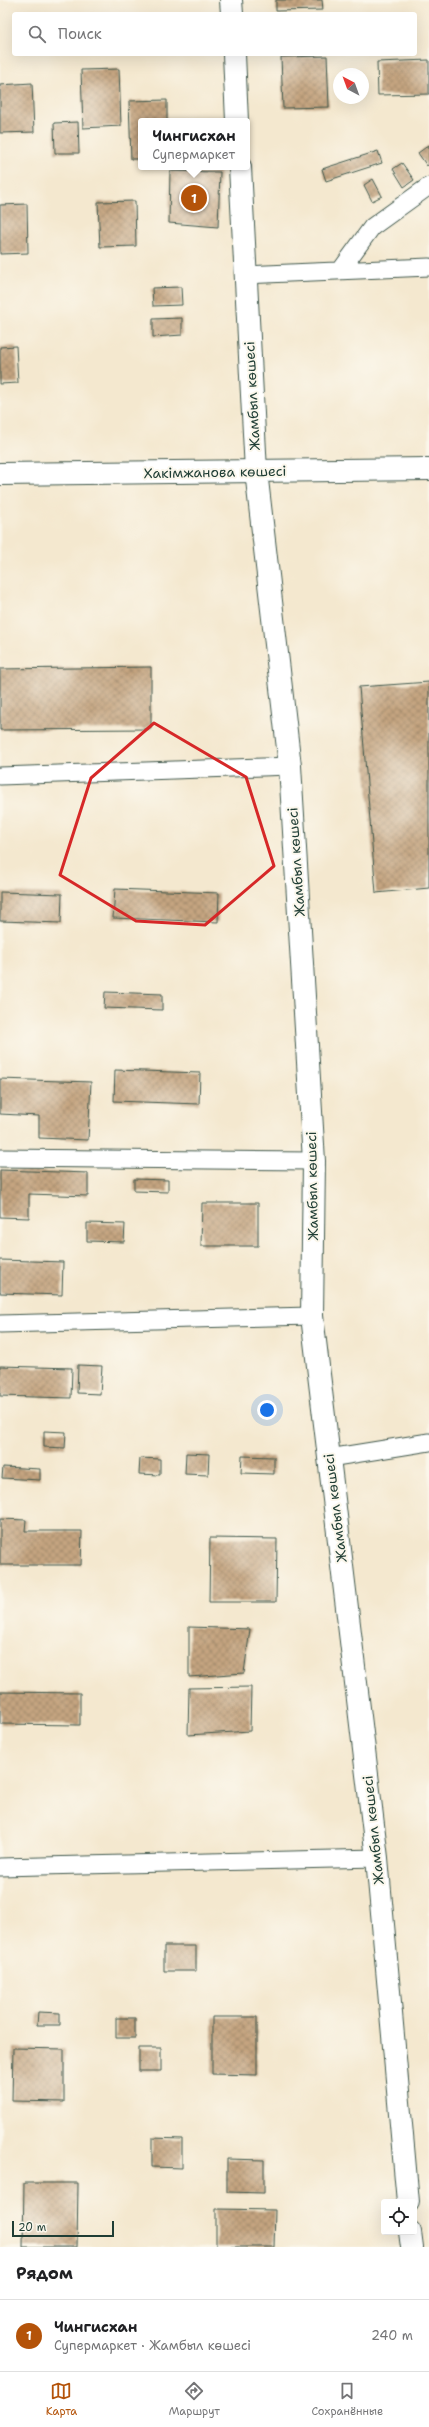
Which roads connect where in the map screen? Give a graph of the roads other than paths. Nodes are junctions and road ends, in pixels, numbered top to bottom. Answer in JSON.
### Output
{"nodes":[{"id":1,"x":231,"y":0,"type":"edge"},
{"id":2,"x":232,"y":12,"type":"edge"},
{"id":3,"x":234,"y":56,"type":"edge"},
{"id":4,"x":237,"y":118,"type":"edge"},
{"id":5,"x":240,"y":170,"type":"edge"},
{"id":6,"x":429,"y":186,"type":"edge"},
{"id":7,"x":429,"y":267,"type":"edge"},
{"id":8,"x":340,"y":271,"type":"junction"},
{"id":9,"x":245,"y":275,"type":"junction"},
{"id":10,"x":429,"y":469,"type":"edge"},
{"id":11,"x":256,"y":471,"type":"junction"},
{"id":12,"x":0,"y":474,"type":"edge"},
{"id":13,"x":290,"y":766,"type":"junction"},
{"id":14,"x":0,"y":776,"type":"edge"},
{"id":15,"x":0,"y":1158,"type":"edge"},
{"id":16,"x":314,"y":1161,"type":"junction"},
{"id":17,"x":312,"y":1316,"type":"junction"},
{"id":18,"x":0,"y":1324,"type":"edge"},
{"id":19,"x":429,"y":1442,"type":"edge"},
{"id":20,"x":329,"y":1458,"type":"junction"},
{"id":21,"x":377,"y":1858,"type":"junction"},
{"id":22,"x":0,"y":1867,"type":"edge"},
{"id":23,"x":408,"y":2199,"type":"edge"},
{"id":24,"x":410,"y":2235,"type":"edge"},
{"id":25,"x":412,"y":2247,"type":"edge"}],
"edges":[{"from":1,"to":2,"type":"street"},
{"from":3,"to":4,"type":"street"},
{"from":5,"to":9,"type":"street","name":"Жамбыл көшесі"},
{"from":6,"to":8,"type":"lane"},
{"from":7,"to":8,"type":"lane"},
{"from":8,"to":9,"type":"lane"},
{"from":9,"to":11,"type":"street","name":"Жамбыл көшесі"},
{"from":10,"to":11,"type":"street","name":"Хакімжанова көшесі"},
{"from":11,"to":12,"type":"street","name":"Хакімжанова көшесі"},
{"from":11,"to":13,"type":"street","name":"Жамбыл көшесі"},
{"from":13,"to":14,"type":"lane"},
{"from":13,"to":16,"type":"street","name":"Жамбыл көшесі"},
{"from":15,"to":16,"type":"lane"},
{"from":16,"to":17,"type":"street","name":"Жамбыл көшесі"},
{"from":17,"to":18,"type":"lane"},
{"from":17,"to":20,"type":"street","name":"Жамбыл көшесі"},
{"from":19,"to":20,"type":"lane"},
{"from":20,"to":21,"type":"street","name":"Жамбыл көшесі"},
{"from":21,"to":22,"type":"lane"},
{"from":21,"to":23,"type":"street","name":"Жамбыл көшесі"},
{"from":24,"to":25,"type":"street"}]}
